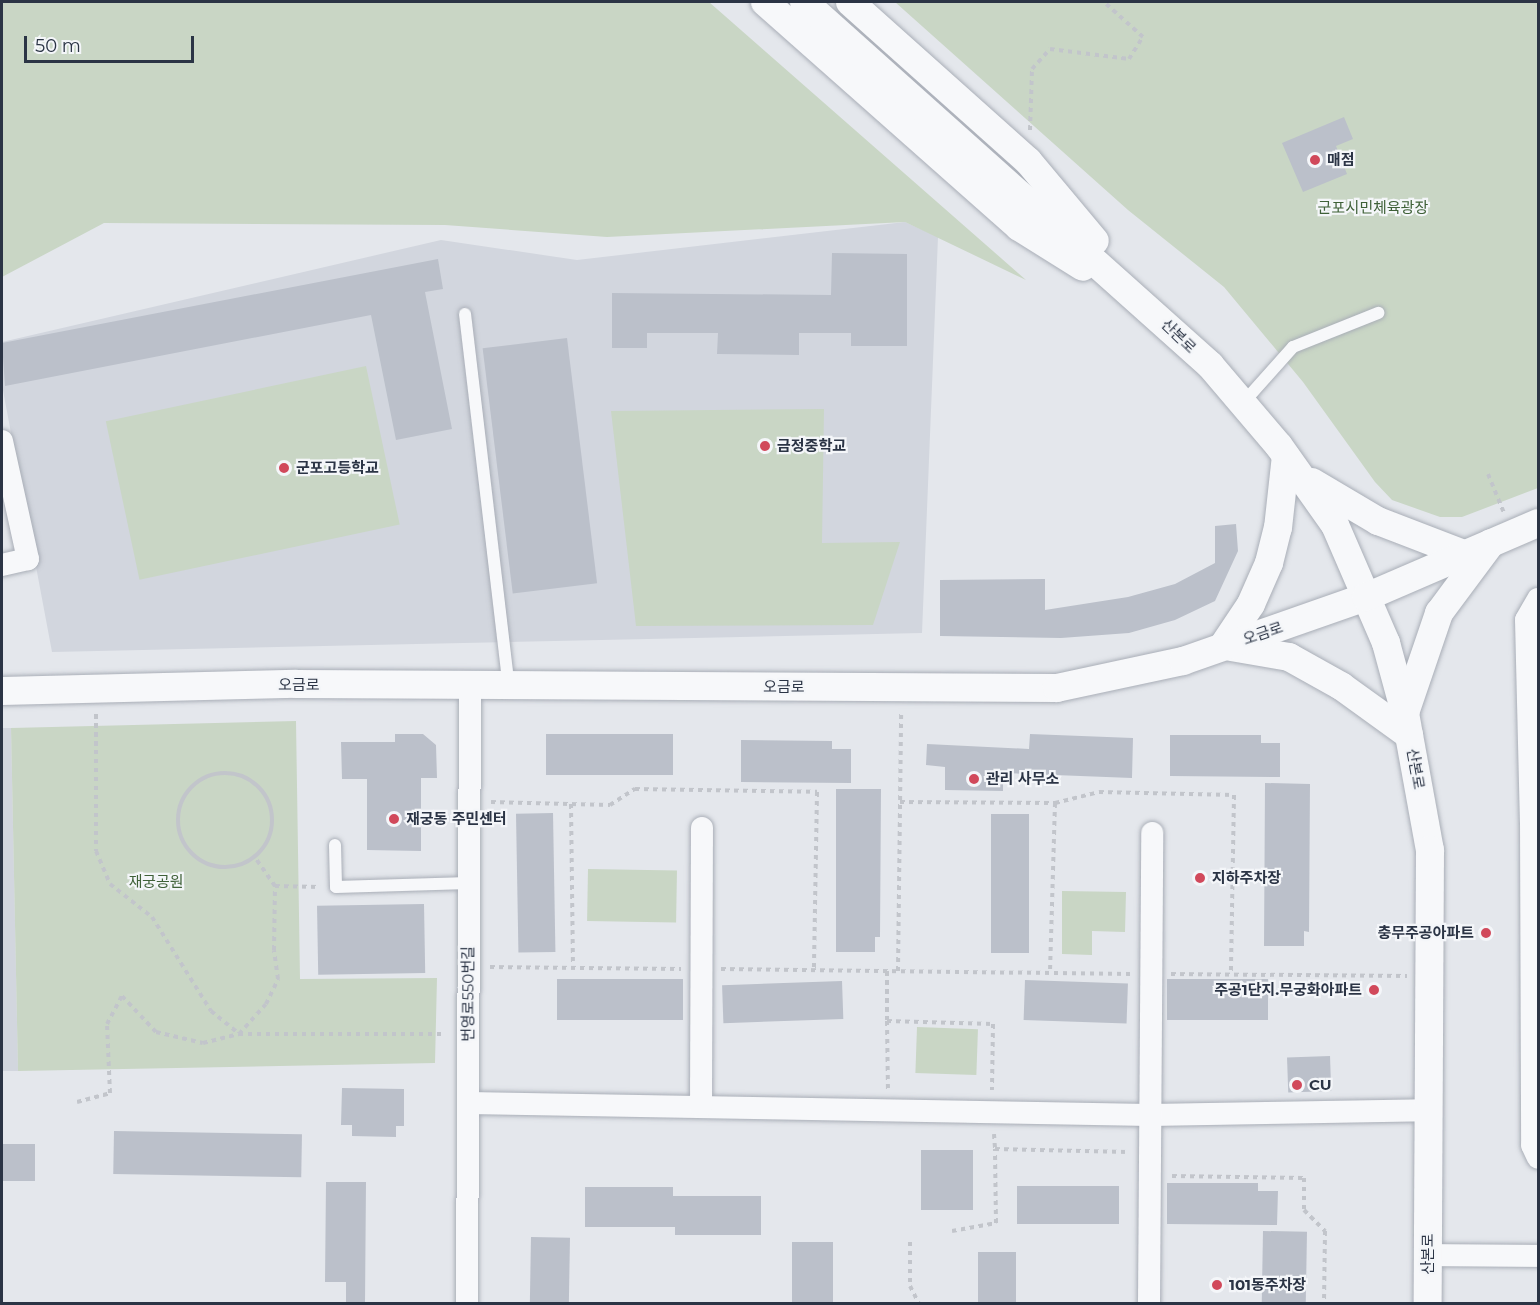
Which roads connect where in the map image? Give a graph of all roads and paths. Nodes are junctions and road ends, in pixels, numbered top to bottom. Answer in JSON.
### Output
{"nodes":[{"id":1,"x":765,"y":2,"type":"edge"},
{"id":2,"x":804,"y":2,"type":"edge"},
{"id":3,"x":850,"y":2,"type":"edge"},
{"id":4,"x":1104,"y":2,"type":"edge"},
{"id":5,"x":1029,"y":161,"type":"junction"},
{"id":6,"x":465,"y":314,"type":"dead end"},
{"id":7,"x":1156,"y":314,"type":"junction"},
{"id":8,"x":1378,"y":314,"type":"dead end"},
{"id":9,"x":1243,"y":404,"type":"junction"},
{"id":10,"x":2,"y":441,"type":"edge"},
{"id":11,"x":1293,"y":465,"type":"junction"},
{"id":12,"x":1488,"y":474,"type":"dead end"},
{"id":13,"x":1539,"y":523,"type":"edge"},
{"id":14,"x":1501,"y":538,"type":"junction"},
{"id":15,"x":1464,"y":554,"type":"junction"},
{"id":16,"x":2,"y":565,"type":"edge"},
{"id":17,"x":1366,"y":597,"type":"junction"},
{"id":18,"x":1539,"y":599,"type":"edge"},
{"id":19,"x":1223,"y":646,"type":"junction"},
{"id":20,"x":470,"y":685,"type":"junction"},
{"id":21,"x":509,"y":686,"type":"junction"},
{"id":22,"x":901,"y":688,"type":"junction"},
{"id":23,"x":96,"y":689,"type":"junction"},
{"id":24,"x":2,"y":691,"type":"edge"},
{"id":25,"x":1407,"y":724,"type":"junction"},
{"id":26,"x":900,"y":802,"type":"junction"},
{"id":27,"x":1055,"y":803,"type":"junction"},
{"id":28,"x":571,"y":804,"type":"dead end"},
{"id":29,"x":1535,"y":822,"type":"edge"},
{"id":30,"x":702,"y":828,"type":"dead end"},
{"id":31,"x":1152,"y":833,"type":"dead end"},
{"id":32,"x":335,"y":845,"type":"dead end"},
{"id":33,"x":254,"y":856,"type":"junction"},
{"id":34,"x":469,"y":883,"type":"junction"},
{"id":35,"x":275,"y":886,"type":"junction"},
{"id":36,"x":336,"y":887,"type":"junction"},
{"id":37,"x":468,"y":967,"type":"junction"},
{"id":38,"x":573,"y":968,"type":"junction"},
{"id":39,"x":702,"y":969,"type":"junction"},
{"id":40,"x":887,"y":971,"type":"junction"},
{"id":41,"x":898,"y":971,"type":"junction"},
{"id":42,"x":1050,"y":973,"type":"junction"},
{"id":43,"x":1151,"y":974,"type":"junction"},
{"id":44,"x":1232,"y":974,"type":"junction"},
{"id":45,"x":1431,"y":975,"type":"junction"},
{"id":46,"x":887,"y":1020,"type":"junction"},
{"id":47,"x":239,"y":1034,"type":"junction"},
{"id":48,"x":468,"y":1034,"type":"junction"},
{"id":49,"x":77,"y":1102,"type":"dead end"},
{"id":50,"x":468,"y":1103,"type":"junction"},
{"id":51,"x":701,"y":1107,"type":"junction"},
{"id":52,"x":888,"y":1110,"type":"junction"},
{"id":53,"x":1426,"y":1110,"type":"junction"},
{"id":54,"x":992,"y":1112,"type":"junction"},
{"id":55,"x":1150,"y":1115,"type":"junction"},
{"id":56,"x":1150,"y":1152,"type":"junction"},
{"id":57,"x":1539,"y":1158,"type":"edge"},
{"id":58,"x":1150,"y":1175,"type":"junction"},
{"id":59,"x":952,"y":1231,"type":"dead end"},
{"id":60,"x":910,"y":1242,"type":"dead end"},
{"id":61,"x":1429,"y":1255,"type":"junction"},
{"id":62,"x":1539,"y":1256,"type":"edge"},
{"id":63,"x":467,"y":1304,"type":"edge"},
{"id":64,"x":919,"y":1304,"type":"edge"},
{"id":65,"x":1149,"y":1304,"type":"edge"},
{"id":66,"x":1324,"y":1304,"type":"edge"},
{"id":67,"x":1428,"y":1304,"type":"edge"}],
"edges":[{"from":1,"to":7,"type":"street","name":"산본로"},
{"from":2,"to":7,"type":"street","name":"산본로"},
{"from":3,"to":5,"type":"street","name":"산본로"},
{"from":4,"to":5,"type":"path"},
{"from":5,"to":7,"type":"street","name":"산본로"},
{"from":6,"to":21,"type":"lane"},
{"from":7,"to":9,"type":"street","name":"산본로"},
{"from":8,"to":9,"type":"lane"},
{"from":9,"to":11,"type":"street","name":"산본로"},
{"from":10,"to":16,"type":"street"},
{"from":11,"to":15,"type":"street"},
{"from":11,"to":17,"type":"street","name":"산본로"},
{"from":11,"to":19,"type":"street"},
{"from":12,"to":14,"type":"path"},
{"from":13,"to":14,"type":"street","name":"오금로"},
{"from":14,"to":15,"type":"street","name":"오금로"},
{"from":14,"to":25,"type":"street"},
{"from":15,"to":17,"type":"street","name":"오금로"},
{"from":17,"to":19,"type":"street","name":"오금로"},
{"from":17,"to":25,"type":"street","name":"산본로"},
{"from":18,"to":29,"type":"street"},
{"from":19,"to":22,"type":"street","name":"오금로"},
{"from":19,"to":25,"type":"street"},
{"from":20,"to":21,"type":"street","name":"오금로"},
{"from":20,"to":23,"type":"street","name":"오금로"},
{"from":20,"to":34,"type":"street","name":"번영로550번길"},
{"from":21,"to":22,"type":"street","name":"오금로"},
{"from":22,"to":26,"type":"path"},
{"from":23,"to":24,"type":"street","name":"오금로"},
{"from":23,"to":47,"type":"path"},
{"from":25,"to":45,"type":"street","name":"산본로"},
{"from":26,"to":27,"type":"path"},
{"from":26,"to":41,"type":"path"},
{"from":27,"to":42,"type":"path"},
{"from":27,"to":44,"type":"path"},
{"from":28,"to":38,"type":"path"},
{"from":29,"to":57,"type":"street"},
{"from":30,"to":39,"type":"street"},
{"from":31,"to":43,"type":"street"},
{"from":32,"to":36,"type":"lane"},
{"from":33,"to":33,"type":"path"},
{"from":33,"to":35,"type":"path"},
{"from":34,"to":36,"type":"lane"},
{"from":34,"to":37,"type":"street","name":"번영로550번길"},
{"from":35,"to":36,"type":"path"},
{"from":35,"to":47,"type":"path"},
{"from":37,"to":38,"type":"path"},
{"from":37,"to":48,"type":"street","name":"번영로550번길"},
{"from":38,"to":39,"type":"path"},
{"from":39,"to":40,"type":"path"},
{"from":39,"to":51,"type":"street"},
{"from":40,"to":41,"type":"path"},
{"from":40,"to":46,"type":"path"},
{"from":41,"to":42,"type":"path"},
{"from":42,"to":43,"type":"path"},
{"from":43,"to":44,"type":"path"},
{"from":43,"to":55,"type":"street"},
{"from":44,"to":45,"type":"path"},
{"from":45,"to":53,"type":"street","name":"산본로"},
{"from":46,"to":52,"type":"path"},
{"from":46,"to":54,"type":"path"},
{"from":47,"to":48,"type":"path"},
{"from":47,"to":49,"type":"path"},
{"from":48,"to":50,"type":"street","name":"번영로550번길"},
{"from":50,"to":51,"type":"street"},
{"from":50,"to":63,"type":"street","name":"번영로550번길"},
{"from":51,"to":52,"type":"street"},
{"from":52,"to":54,"type":"street"},
{"from":53,"to":55,"type":"street"},
{"from":53,"to":61,"type":"street","name":"산본로"},
{"from":54,"to":55,"type":"street"},
{"from":55,"to":56,"type":"street"},
{"from":56,"to":58,"type":"street"},
{"from":56,"to":59,"type":"path"},
{"from":58,"to":65,"type":"street"},
{"from":58,"to":66,"type":"path"},
{"from":60,"to":64,"type":"path"},
{"from":61,"to":62,"type":"street"},
{"from":61,"to":67,"type":"street","name":"산본로"}]}
